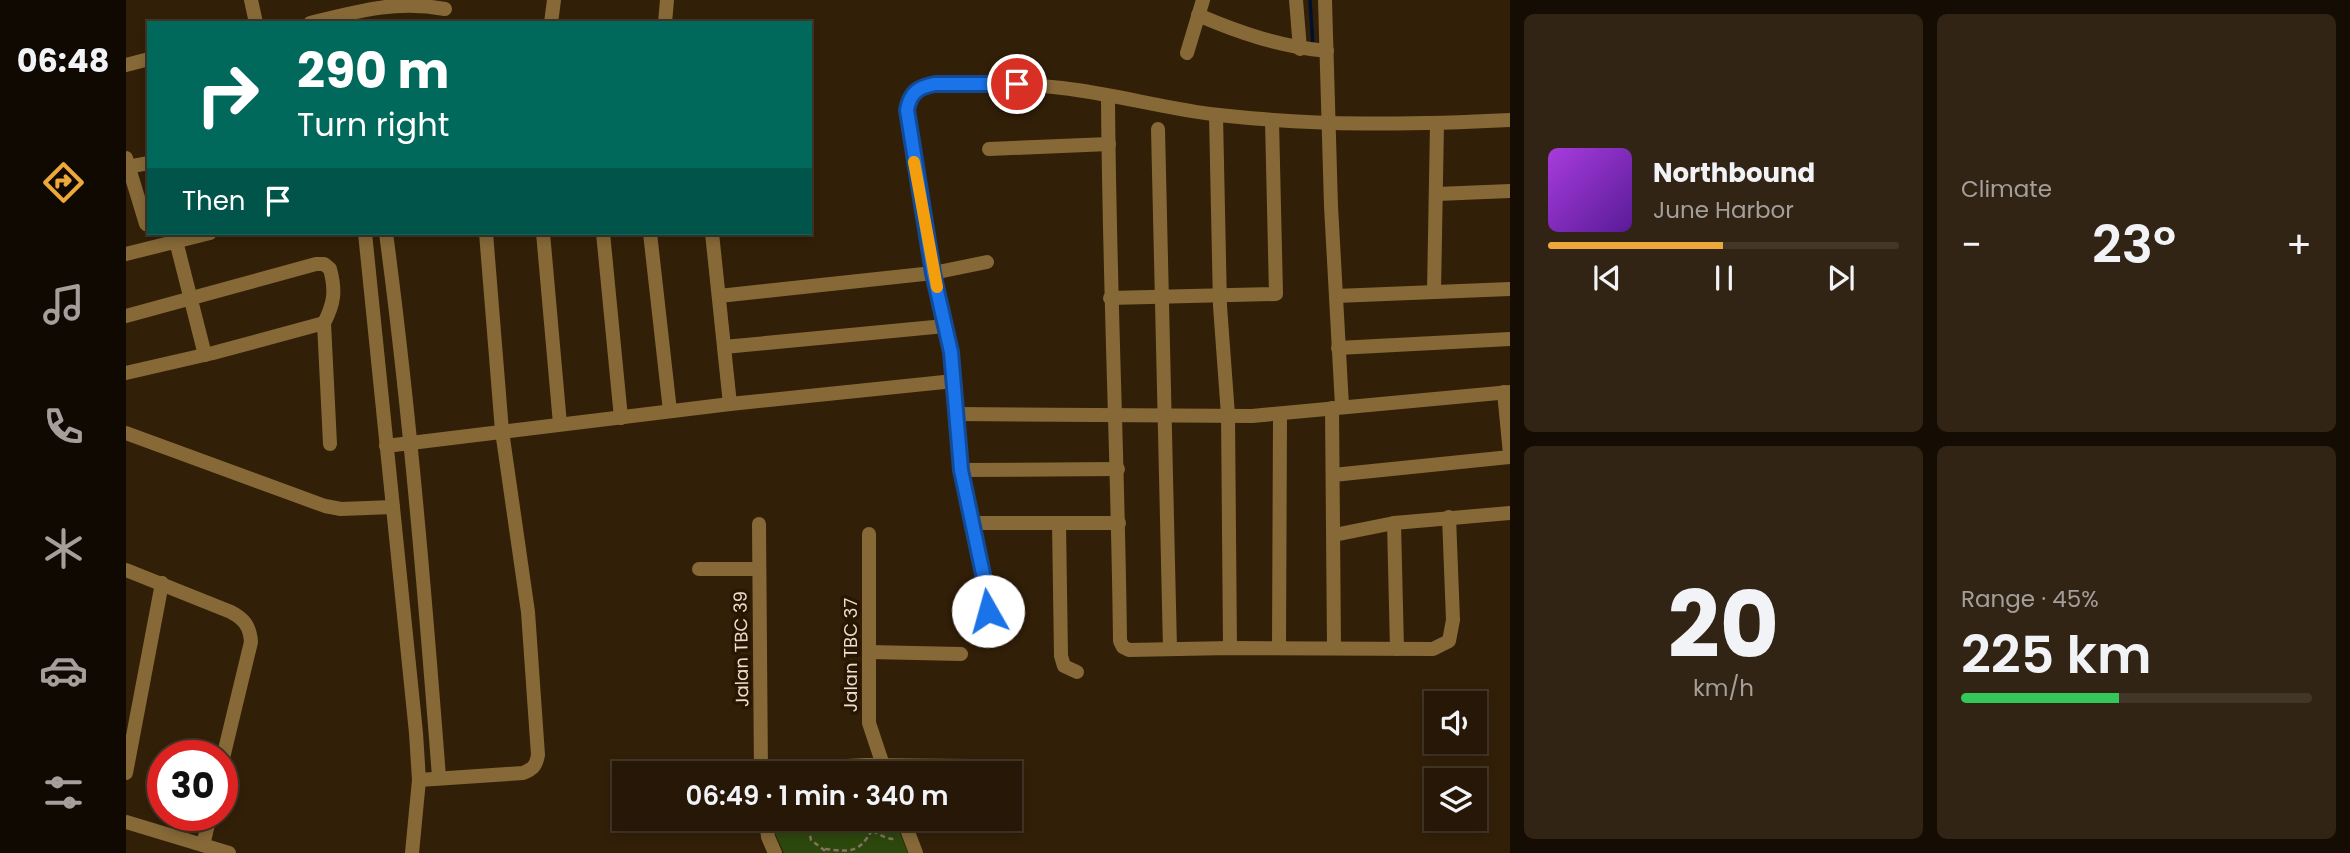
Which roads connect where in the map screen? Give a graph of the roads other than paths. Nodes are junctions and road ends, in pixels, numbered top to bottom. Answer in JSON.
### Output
{"nodes":[{"id":1,"x":251,"y":0,"type":"edge"},
{"id":2,"x":554,"y":0,"type":"edge"},
{"id":3,"x":667,"y":0,"type":"edge"},
{"id":4,"x":1203,"y":0,"type":"edge"},
{"id":5,"x":1296,"y":0,"type":"edge"},
{"id":6,"x":1325,"y":0,"type":"edge"},
{"id":7,"x":445,"y":11,"type":"edge"},
{"id":8,"x":1198,"y":15,"type":"junction"},
{"id":9,"x":256,"y":21,"type":"edge"},
{"id":10,"x":319,"y":21,"type":"edge"},
{"id":11,"x":551,"y":21,"type":"edge"},
{"id":12,"x":665,"y":21,"type":"edge"},
{"id":13,"x":1300,"y":49,"type":"junction"},
{"id":14,"x":1327,"y":51,"type":"junction"},
{"id":15,"x":1187,"y":53,"type":"dead end"},
{"id":16,"x":147,"y":60,"type":"edge"},
{"id":17,"x":126,"y":65,"type":"edge"},
{"id":18,"x":1108,"y":96,"type":"junction"},
{"id":19,"x":1216,"y":115,"type":"junction"},
{"id":20,"x":1272,"y":120,"type":"junction"},
{"id":21,"x":1510,"y":120,"type":"edge"},
{"id":22,"x":1437,"y":124,"type":"junction"},
{"id":23,"x":1330,"y":125,"type":"junction"},
{"id":24,"x":1158,"y":130,"type":"dead end"},
{"id":25,"x":1109,"y":144,"type":"junction"},
{"id":26,"x":989,"y":149,"type":"dead end"},
{"id":27,"x":147,"y":163,"type":"edge"},
{"id":28,"x":127,"y":164,"type":"edge"},
{"id":29,"x":1510,"y":191,"type":"edge"},
{"id":30,"x":1437,"y":194,"type":"junction"},
{"id":31,"x":146,"y":224,"type":"dead end"},
{"id":32,"x":202,"y":235,"type":"edge"},
{"id":33,"x":365,"y":235,"type":"edge"},
{"id":34,"x":386,"y":235,"type":"edge"},
{"id":35,"x":486,"y":235,"type":"edge"},
{"id":36,"x":543,"y":235,"type":"edge"},
{"id":37,"x":603,"y":235,"type":"edge"},
{"id":38,"x":650,"y":235,"type":"edge"},
{"id":39,"x":712,"y":235,"type":"edge"},
{"id":40,"x":176,"y":241,"type":"junction"},
{"id":41,"x":126,"y":254,"type":"edge"},
{"id":42,"x":987,"y":262,"type":"dead end"},
{"id":43,"x":933,"y":273,"type":"junction"},
{"id":44,"x":1510,"y":289,"type":"edge"},
{"id":45,"x":1434,"y":292,"type":"junction"},
{"id":46,"x":719,"y":296,"type":"junction"},
{"id":47,"x":1220,"y":296,"type":"junction"},
{"id":48,"x":1336,"y":296,"type":"junction"},
{"id":49,"x":191,"y":298,"type":"junction"},
{"id":50,"x":1110,"y":298,"type":"junction"},
{"id":51,"x":1163,"y":298,"type":"junction"},
{"id":52,"x":126,"y":316,"type":"edge"},
{"id":53,"x":324,"y":323,"type":"junction"},
{"id":54,"x":945,"y":326,"type":"junction"},
{"id":55,"x":1510,"y":339,"type":"edge"},
{"id":56,"x":724,"y":347,"type":"junction"},
{"id":57,"x":1338,"y":348,"type":"junction"},
{"id":58,"x":205,"y":355,"type":"junction"},
{"id":59,"x":126,"y":373,"type":"edge"},
{"id":60,"x":954,"y":381,"type":"junction"},
{"id":61,"x":1507,"y":392,"type":"edge"},
{"id":62,"x":730,"y":404,"type":"junction"},
{"id":63,"x":1337,"y":407,"type":"junction"},
{"id":64,"x":670,"y":411,"type":"junction"},
{"id":65,"x":955,"y":414,"type":"junction"},
{"id":66,"x":1115,"y":414,"type":"junction"},
{"id":67,"x":1166,"y":415,"type":"junction"},
{"id":68,"x":1228,"y":415,"type":"junction"},
{"id":69,"x":1280,"y":415,"type":"junction"},
{"id":70,"x":621,"y":418,"type":"junction"},
{"id":71,"x":560,"y":424,"type":"junction"},
{"id":72,"x":502,"y":431,"type":"junction"},
{"id":73,"x":126,"y":433,"type":"edge"},
{"id":74,"x":409,"y":443,"type":"junction"},
{"id":75,"x":330,"y":444,"type":"dead end"},
{"id":76,"x":386,"y":446,"type":"junction"},
{"id":77,"x":1510,"y":456,"type":"edge"},
{"id":78,"x":1118,"y":469,"type":"junction"},
{"id":79,"x":961,"y":470,"type":"junction"},
{"id":80,"x":1333,"y":475,"type":"junction"},
{"id":81,"x":393,"y":507,"type":"junction"},
{"id":82,"x":1510,"y":513,"type":"edge"},
{"id":83,"x":1449,"y":517,"type":"junction"},
{"id":84,"x":972,"y":523,"type":"junction"},
{"id":85,"x":1059,"y":523,"type":"junction"},
{"id":86,"x":1119,"y":523,"type":"junction"},
{"id":87,"x":1394,"y":523,"type":"junction"},
{"id":88,"x":760,"y":524,"type":"dead end"},
{"id":89,"x":869,"y":534,"type":"dead end"},
{"id":90,"x":1334,"y":535,"type":"junction"},
{"id":91,"x":699,"y":569,"type":"dead end"},
{"id":92,"x":759,"y":569,"type":"junction"},
{"id":93,"x":126,"y":570,"type":"edge"},
{"id":94,"x":162,"y":583,"type":"junction"},
{"id":95,"x":988,"y":611,"type":"dead end"},
{"id":96,"x":1230,"y":648,"type":"junction"},
{"id":97,"x":1279,"y":648,"type":"junction"},
{"id":98,"x":1334,"y":648,"type":"junction"},
{"id":99,"x":1170,"y":649,"type":"junction"},
{"id":100,"x":1397,"y":649,"type":"junction"},
{"id":101,"x":869,"y":652,"type":"junction"},
{"id":102,"x":961,"y":654,"type":"dead end"},
{"id":103,"x":1077,"y":672,"type":"dead end"},
{"id":104,"x":227,"y":740,"type":"edge"},
{"id":105,"x":761,"y":761,"type":"edge"},
{"id":106,"x":882,"y":761,"type":"edge"},
{"id":107,"x":126,"y":773,"type":"edge"},
{"id":108,"x":439,"y":777,"type":"junction"},
{"id":109,"x":419,"y":780,"type":"junction"},
{"id":110,"x":126,"y":822,"type":"edge"},
{"id":111,"x":206,"y":831,"type":"edge"},
{"id":112,"x":767,"y":831,"type":"edge"},
{"id":113,"x":908,"y":831,"type":"edge"},
{"id":114,"x":203,"y":845,"type":"junction"},
{"id":115,"x":229,"y":853,"type":"edge"},
{"id":116,"x":412,"y":853,"type":"edge"},
{"id":117,"x":775,"y":853,"type":"edge"},
{"id":118,"x":916,"y":853,"type":"edge"}],
"edges":[{"from":1,"to":9,"type":"street"},
{"from":2,"to":11,"type":"street"},
{"from":3,"to":12,"type":"street"},
{"from":4,"to":8,"type":"street"},
{"from":5,"to":13,"type":"street"},
{"from":6,"to":14,"type":"street"},
{"from":7,"to":10,"type":"street"},
{"from":8,"to":13,"type":"street"},
{"from":8,"to":15,"type":"street"},
{"from":13,"to":14,"type":"street"},
{"from":14,"to":23,"type":"street"},
{"from":16,"to":17,"type":"street"},
{"from":18,"to":19,"type":"street"},
{"from":18,"to":25,"type":"street"},
{"from":18,"to":43,"type":"street"},
{"from":19,"to":20,"type":"street"},
{"from":19,"to":47,"type":"street"},
{"from":20,"to":23,"type":"street"},
{"from":20,"to":47,"type":"street"},
{"from":21,"to":22,"type":"street"},
{"from":22,"to":23,"type":"street"},
{"from":22,"to":30,"type":"street"},
{"from":23,"to":48,"type":"street"},
{"from":24,"to":51,"type":"street"},
{"from":25,"to":26,"type":"street"},
{"from":25,"to":50,"type":"street"},
{"from":27,"to":28,"type":"street"},
{"from":28,"to":31,"type":"street"},
{"from":29,"to":30,"type":"street"},
{"from":30,"to":45,"type":"street"},
{"from":32,"to":40,"type":"street"},
{"from":33,"to":76,"type":"street"},
{"from":34,"to":74,"type":"street"},
{"from":35,"to":72,"type":"street"},
{"from":36,"to":71,"type":"street"},
{"from":37,"to":70,"type":"street"},
{"from":38,"to":64,"type":"street"},
{"from":39,"to":46,"type":"street"},
{"from":40,"to":41,"type":"street"},
{"from":40,"to":49,"type":"street"},
{"from":42,"to":43,"type":"street"},
{"from":43,"to":46,"type":"street"},
{"from":43,"to":54,"type":"street"},
{"from":44,"to":45,"type":"street"},
{"from":45,"to":48,"type":"street"},
{"from":46,"to":56,"type":"street"},
{"from":47,"to":51,"type":"street"},
{"from":47,"to":68,"type":"street"},
{"from":48,"to":57,"type":"street"},
{"from":49,"to":52,"type":"street"},
{"from":49,"to":53,"type":"street"},
{"from":49,"to":58,"type":"street"},
{"from":50,"to":51,"type":"street"},
{"from":50,"to":66,"type":"street"},
{"from":51,"to":67,"type":"street"},
{"from":53,"to":58,"type":"street"},
{"from":53,"to":75,"type":"street"},
{"from":54,"to":56,"type":"street"},
{"from":54,"to":60,"type":"street"},
{"from":55,"to":57,"type":"street"},
{"from":56,"to":62,"type":"street"},
{"from":57,"to":63,"type":"street"},
{"from":58,"to":59,"type":"street"},
{"from":60,"to":62,"type":"street"},
{"from":60,"to":65,"type":"street"},
{"from":61,"to":63,"type":"street"},
{"from":61,"to":77,"type":"street"},
{"from":62,"to":64,"type":"street"},
{"from":63,"to":69,"type":"street"},
{"from":63,"to":80,"type":"street"},
{"from":64,"to":70,"type":"street"},
{"from":65,"to":66,"type":"street"},
{"from":65,"to":79,"type":"street"},
{"from":66,"to":67,"type":"street"},
{"from":66,"to":78,"type":"street"},
{"from":67,"to":68,"type":"street"},
{"from":67,"to":99,"type":"street"},
{"from":68,"to":69,"type":"street"},
{"from":68,"to":96,"type":"street"},
{"from":69,"to":97,"type":"street"},
{"from":70,"to":71,"type":"street"},
{"from":71,"to":72,"type":"street"},
{"from":72,"to":74,"type":"street"},
{"from":72,"to":108,"type":"street"},
{"from":73,"to":81,"type":"street"},
{"from":74,"to":76,"type":"street"},
{"from":74,"to":108,"type":"street"},
{"from":76,"to":81,"type":"street"},
{"from":77,"to":80,"type":"street"},
{"from":78,"to":79,"type":"street"},
{"from":78,"to":86,"type":"street"},
{"from":79,"to":84,"type":"street"},
{"from":80,"to":90,"type":"street"},
{"from":81,"to":109,"type":"street"},
{"from":82,"to":83,"type":"street"},
{"from":83,"to":87,"type":"street"},
{"from":83,"to":100,"type":"street"},
{"from":84,"to":85,"type":"street"},
{"from":84,"to":95,"type":"street"},
{"from":85,"to":86,"type":"street"},
{"from":85,"to":103,"type":"street"},
{"from":86,"to":99,"type":"street"},
{"from":87,"to":90,"type":"street"},
{"from":87,"to":100,"type":"street"},
{"from":88,"to":92,"type":"street","name":"Jalan TBC 39"},
{"from":89,"to":101,"type":"street","name":"Jalan TBC 37"},
{"from":90,"to":98,"type":"street"},
{"from":91,"to":92,"type":"street"},
{"from":92,"to":105,"type":"street","name":"Jalan TBC 39"},
{"from":93,"to":94,"type":"street"},
{"from":94,"to":104,"type":"street"},
{"from":94,"to":107,"type":"street"},
{"from":96,"to":97,"type":"street"},
{"from":96,"to":99,"type":"street"},
{"from":97,"to":98,"type":"street"},
{"from":98,"to":100,"type":"street"},
{"from":101,"to":102,"type":"street"},
{"from":101,"to":106,"type":"street","name":"Jalan TBC 37"},
{"from":108,"to":109,"type":"street"},
{"from":109,"to":116,"type":"street"},
{"from":110,"to":114,"type":"street"},
{"from":111,"to":114,"type":"street"},
{"from":112,"to":117,"type":"street"},
{"from":113,"to":118,"type":"street"},
{"from":114,"to":115,"type":"street"}]}
